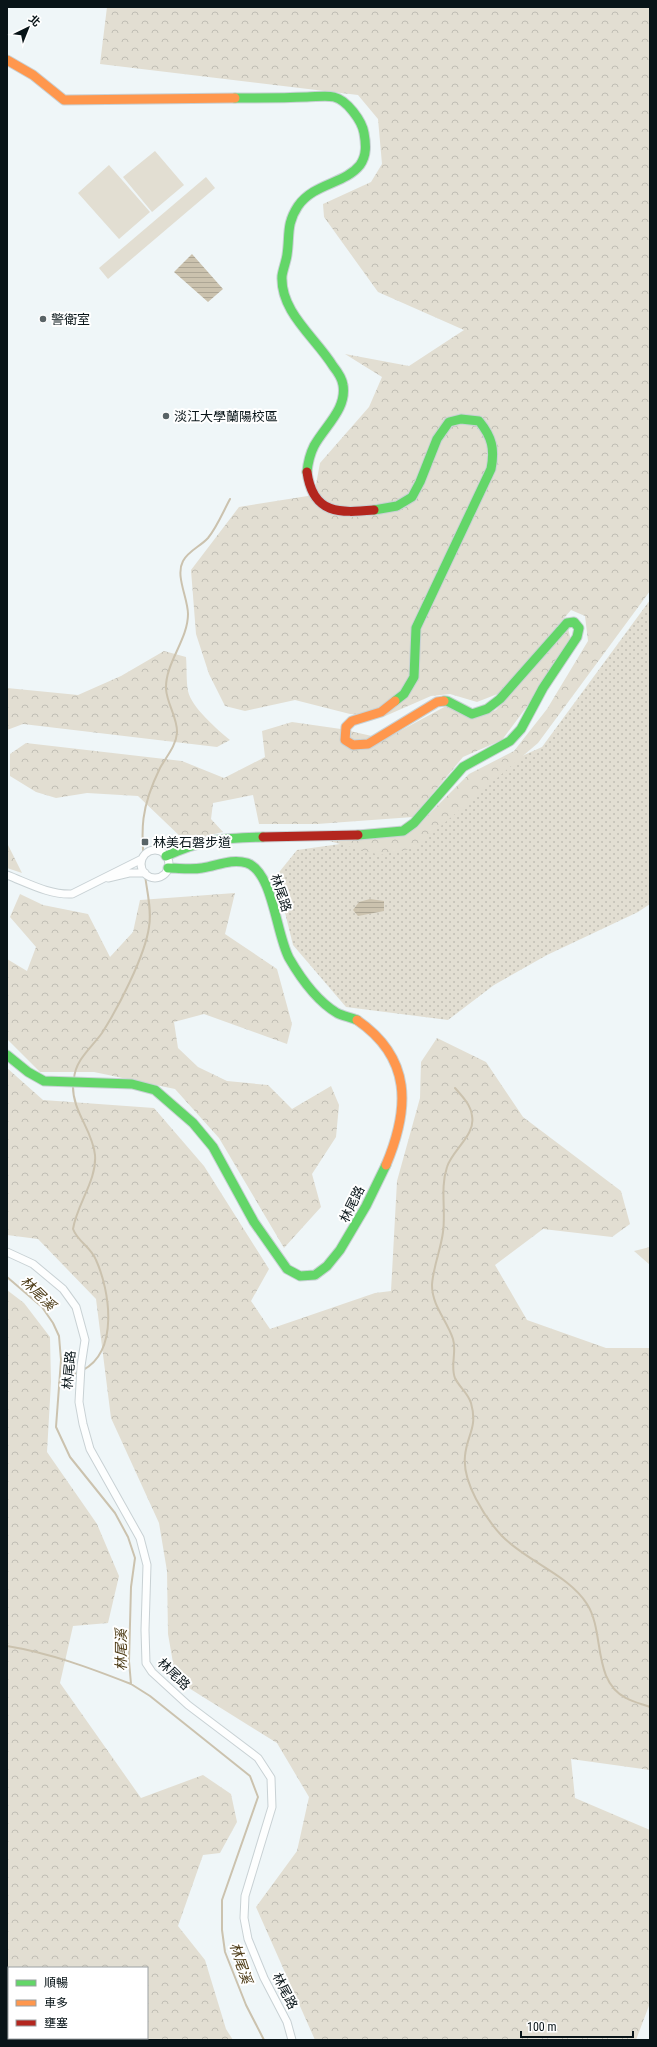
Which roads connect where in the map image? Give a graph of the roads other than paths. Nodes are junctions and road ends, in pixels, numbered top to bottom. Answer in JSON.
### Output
{"nodes":[{"id":1,"x":7,"y":60,"type":"edge"},
{"id":2,"x":166,"y":856,"type":"junction"},
{"id":3,"x":142,"y":858,"type":"junction"},
{"id":4,"x":168,"y":868,"type":"junction"},
{"id":5,"x":145,"y":873,"type":"junction"},
{"id":6,"x":7,"y":875,"type":"edge"},
{"id":7,"x":104,"y":879,"type":"junction"},
{"id":8,"x":7,"y":1055,"type":"edge"},
{"id":9,"x":7,"y":1252,"type":"edge"},
{"id":10,"x":292,"y":2040,"type":"edge"}],
"edges":[{"from":1,"to":2,"type":"street"},
{"from":2,"to":3,"type":"street"},
{"from":2,"to":4,"type":"street"},
{"from":3,"to":5,"type":"street"},
{"from":3,"to":7,"type":"street"},
{"from":4,"to":5,"type":"street"},
{"from":4,"to":8,"type":"street","name":"林尾路"},
{"from":5,"to":7,"type":"street"},
{"from":6,"to":7,"type":"street"},
{"from":9,"to":10,"type":"street","name":"林尾路"}]}
